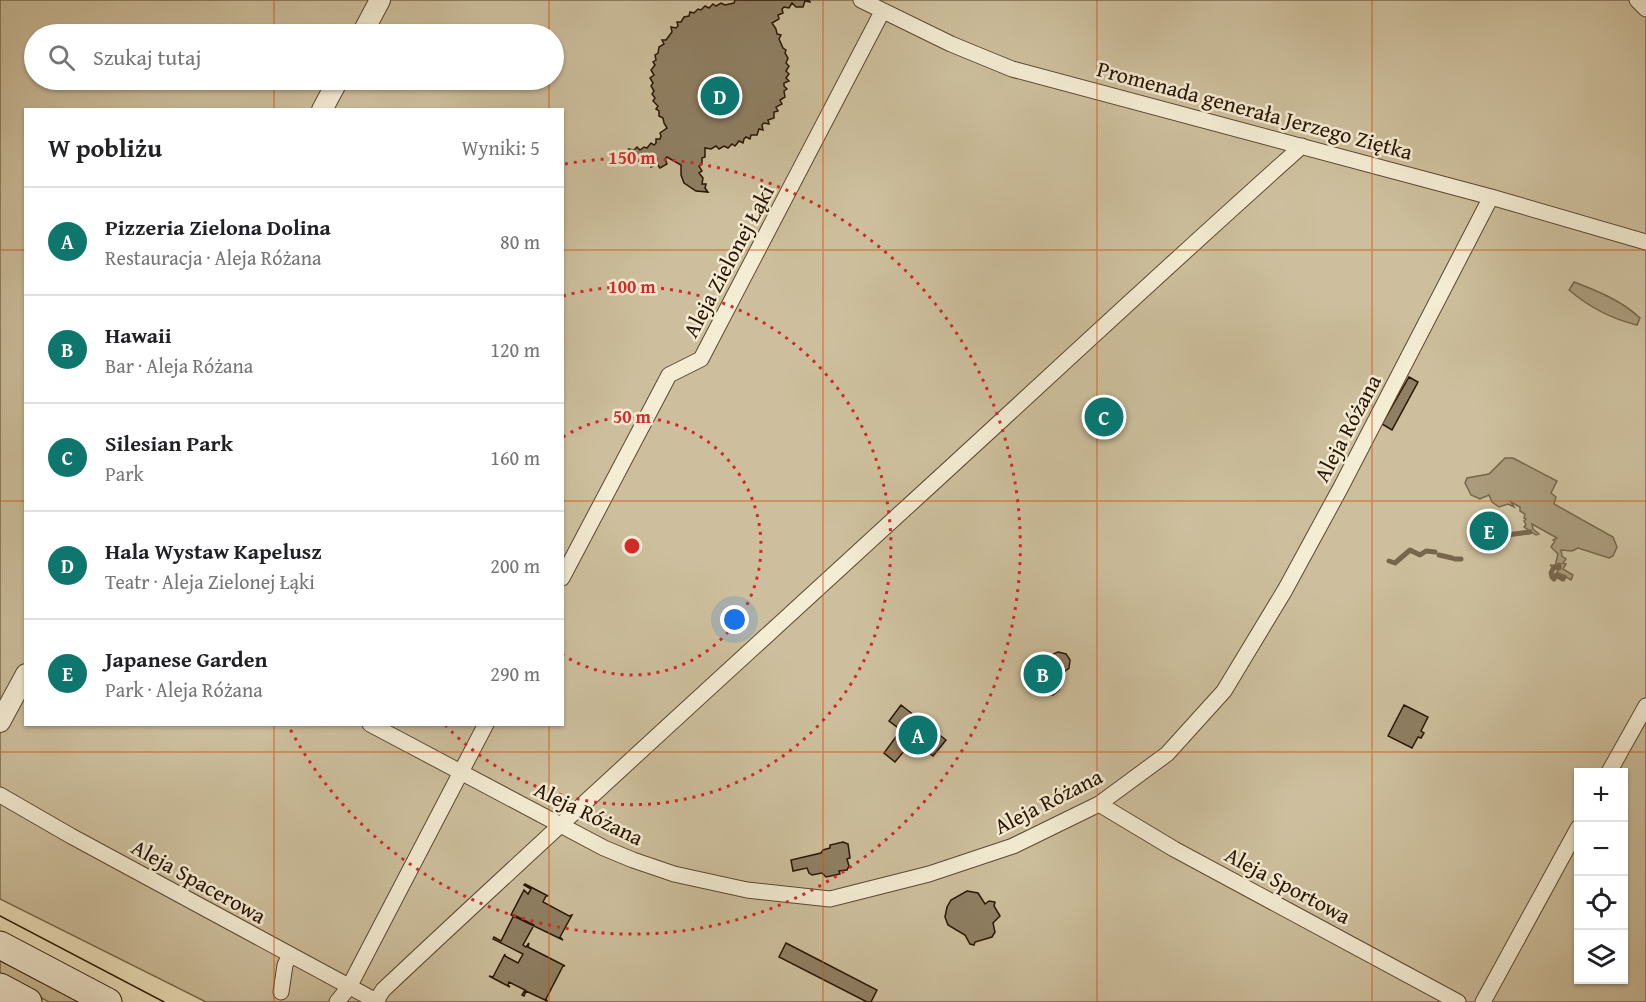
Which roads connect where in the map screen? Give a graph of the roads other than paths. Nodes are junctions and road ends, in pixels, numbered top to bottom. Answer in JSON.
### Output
{"nodes":[{"id":1,"x":380,"y":0,"type":"edge"},
{"id":2,"x":861,"y":0,"type":"edge"},
{"id":3,"x":1637,"y":0,"type":"edge"},
{"id":4,"x":1646,"y":9,"type":"edge"},
{"id":5,"x":882,"y":12,"type":"junction"},
{"id":6,"x":367,"y":24,"type":"edge"},
{"id":7,"x":333,"y":90,"type":"edge"},
{"id":8,"x":323,"y":108,"type":"edge"},
{"id":9,"x":1302,"y":146,"type":"junction"},
{"id":10,"x":1491,"y":197,"type":"junction"},
{"id":11,"x":1646,"y":242,"type":"edge"},
{"id":12,"x":564,"y":574,"type":"edge"},
{"id":13,"x":24,"y":678,"type":"edge"},
{"id":14,"x":1646,"y":706,"type":"edge"},
{"id":15,"x":0,"y":722,"type":"edge"},
{"id":16,"x":374,"y":726,"type":"edge"},
{"id":17,"x":485,"y":726,"type":"edge"},
{"id":18,"x":1611,"y":768,"type":"edge"},
{"id":19,"x":460,"y":772,"type":"junction"},
{"id":20,"x":0,"y":795,"type":"edge"},
{"id":21,"x":1099,"y":804,"type":"junction"},
{"id":22,"x":561,"y":825,"type":"junction"},
{"id":23,"x":1574,"y":835,"type":"edge"},
{"id":24,"x":0,"y":945,"type":"edge"},
{"id":25,"x":290,"y":955,"type":"junction"},
{"id":26,"x":0,"y":987,"type":"edge"},
{"id":27,"x":349,"y":987,"type":"junction"},
{"id":28,"x":281,"y":992,"type":"dead end"},
{"id":29,"x":28,"y":1002,"type":"edge"},
{"id":30,"x":108,"y":1002,"type":"edge"},
{"id":31,"x":337,"y":1002,"type":"edge"},
{"id":32,"x":377,"y":1002,"type":"edge"},
{"id":33,"x":1458,"y":1002,"type":"edge"},
{"id":34,"x":1483,"y":1002,"type":"edge"}],
"edges":[{"from":1,"to":6,"type":"street"},
{"from":2,"to":5,"type":"street","name":"Promenada generała Jerzego Ziętka"},
{"from":3,"to":4,"type":"street"},
{"from":5,"to":9,"type":"street","name":"Promenada generała Jerzego Ziętka"},
{"from":5,"to":12,"type":"street","name":"Aleja Zielonej Łąki"},
{"from":7,"to":8,"type":"street"},
{"from":9,"to":10,"type":"street","name":"Promenada generała Jerzego Ziętka"},
{"from":9,"to":22,"type":"street"},
{"from":10,"to":11,"type":"street","name":"Promenada generała Jerzego Ziętka"},
{"from":10,"to":21,"type":"street","name":"Aleja Różana"},
{"from":13,"to":15,"type":"street"},
{"from":14,"to":18,"type":"street"},
{"from":16,"to":19,"type":"street","name":"Aleja Różana"},
{"from":17,"to":19,"type":"street"},
{"from":19,"to":22,"type":"street","name":"Aleja Różana"},
{"from":19,"to":27,"type":"street"},
{"from":20,"to":25,"type":"street","name":"Aleja Spacerowa"},
{"from":21,"to":22,"type":"street","name":"Aleja Różana"},
{"from":21,"to":33,"type":"street","name":"Aleja Sportowa"},
{"from":22,"to":32,"type":"street"},
{"from":23,"to":34,"type":"street"},
{"from":24,"to":30,"type":"main road"},
{"from":25,"to":27,"type":"street","name":"Aleja Spacerowa"},
{"from":25,"to":28,"type":"street"},
{"from":26,"to":29,"type":"main road"},
{"from":27,"to":31,"type":"street"},
{"from":27,"to":32,"type":"street","name":"Aleja Spacerowa"}]}
